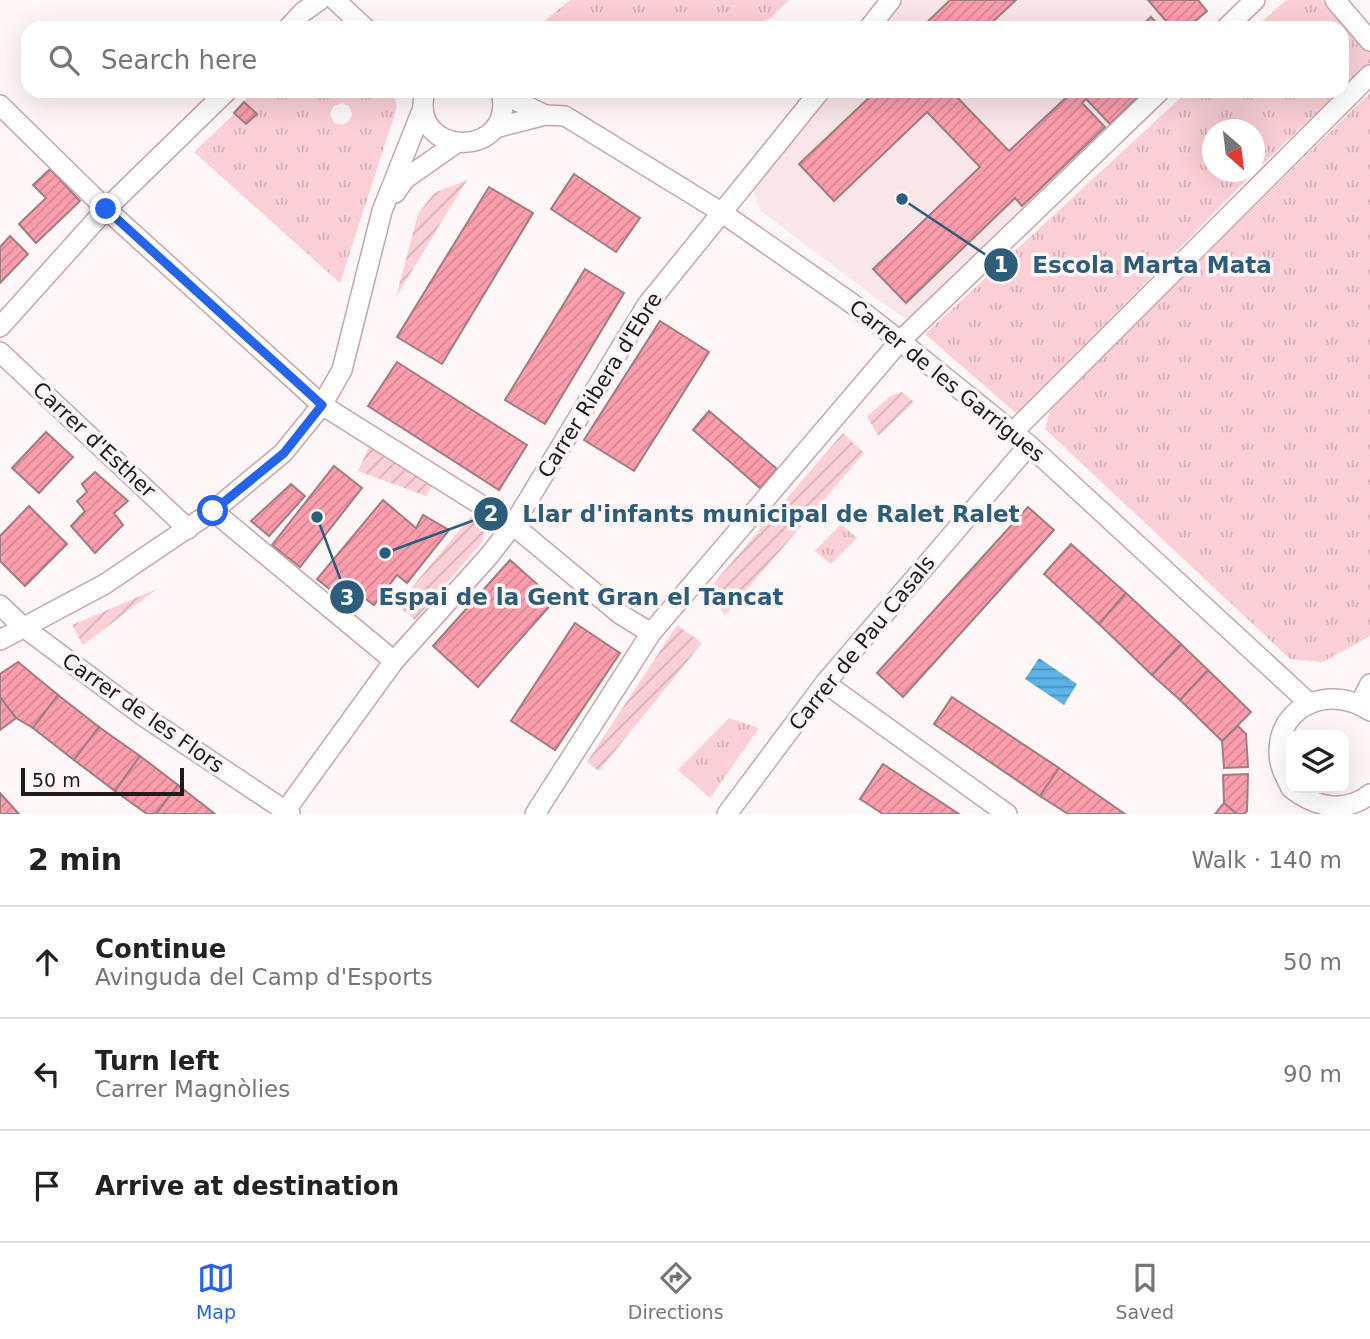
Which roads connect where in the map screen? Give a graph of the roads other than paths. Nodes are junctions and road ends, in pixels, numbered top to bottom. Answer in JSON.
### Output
{"nodes":[{"id":1,"x":320,"y":0,"type":"edge"},
{"id":2,"x":335,"y":0,"type":"edge"},
{"id":3,"x":891,"y":0,"type":"edge"},
{"id":4,"x":1255,"y":0,"type":"edge"},
{"id":5,"x":1335,"y":0,"type":"edge"},
{"id":6,"x":295,"y":21,"type":"edge"},
{"id":7,"x":358,"y":21,"type":"edge"},
{"id":8,"x":874,"y":21,"type":"edge"},
{"id":9,"x":1233,"y":21,"type":"edge"},
{"id":10,"x":1370,"y":41,"type":"edge"},
{"id":11,"x":1370,"y":75,"type":"edge"},
{"id":12,"x":1349,"y":96,"type":"edge"},
{"id":13,"x":220,"y":98,"type":"edge"},
{"id":14,"x":502,"y":98,"type":"edge"},
{"id":15,"x":513,"y":98,"type":"edge"},
{"id":16,"x":815,"y":98,"type":"edge"},
{"id":17,"x":1153,"y":98,"type":"edge"},
{"id":18,"x":1347,"y":98,"type":"edge"},
{"id":19,"x":424,"y":100,"type":"edge"},
{"id":20,"x":0,"y":105,"type":"edge"},
{"id":21,"x":545,"y":114,"type":"junction"},
{"id":22,"x":495,"y":128,"type":"junction"},
{"id":23,"x":455,"y":144,"type":"junction"},
{"id":24,"x":106,"y":209,"type":"junction"},
{"id":25,"x":382,"y":211,"type":"junction"},
{"id":26,"x":721,"y":212,"type":"junction"},
{"id":27,"x":0,"y":327,"type":"edge"},
{"id":28,"x":900,"y":341,"type":"junction"},
{"id":29,"x":0,"y":352,"type":"edge"},
{"id":30,"x":322,"y":405,"type":"junction"},
{"id":31,"x":1013,"y":432,"type":"junction"},
{"id":32,"x":1029,"y":445,"type":"junction"},
{"id":33,"x":213,"y":511,"type":"junction"},
{"id":34,"x":513,"y":524,"type":"junction"},
{"id":35,"x":188,"y":529,"type":"junction"},
{"id":36,"x":0,"y":605,"type":"edge"},
{"id":37,"x":22,"y":626,"type":"junction"},
{"id":38,"x":651,"y":633,"type":"junction"},
{"id":39,"x":0,"y":640,"type":"edge"},
{"id":40,"x":394,"y":662,"type":"junction"},
{"id":41,"x":825,"y":683,"type":"junction"},
{"id":42,"x":1370,"y":684,"type":"edge"},
{"id":43,"x":1309,"y":703,"type":"junction"},
{"id":44,"x":1365,"y":707,"type":"edge"},
{"id":45,"x":1286,"y":779,"type":"edge"},
{"id":46,"x":1368,"y":797,"type":"edge"},
{"id":47,"x":1301,"y":807,"type":"edge"},
{"id":48,"x":286,"y":813,"type":"edge"},
{"id":49,"x":536,"y":814,"type":"edge"},
{"id":50,"x":727,"y":814,"type":"edge"},
{"id":51,"x":1007,"y":814,"type":"edge"}],
"edges":[{"from":1,"to":6,"type":"street"},
{"from":2,"to":7,"type":"street"},
{"from":3,"to":8,"type":"street"},
{"from":4,"to":9,"type":"street"},
{"from":5,"to":10,"type":"street"},
{"from":11,"to":12,"type":"street"},
{"from":13,"to":24,"type":"street"},
{"from":14,"to":22,"type":"street"},
{"from":15,"to":21,"type":"street","name":"Carrer de les Garrigues"},
{"from":16,"to":26,"type":"street","name":"Carrer Ribera d'Ebre"},
{"from":17,"to":28,"type":"street"},
{"from":18,"to":31,"type":"street"},
{"from":19,"to":23,"type":"street"},
{"from":19,"to":25,"type":"street"},
{"from":20,"to":24,"type":"street"},
{"from":21,"to":22,"type":"street"},
{"from":21,"to":26,"type":"street","name":"Carrer de les Garrigues"},
{"from":22,"to":23,"type":"street"},
{"from":23,"to":25,"type":"street"},
{"from":24,"to":27,"type":"street"},
{"from":24,"to":30,"type":"street"},
{"from":25,"to":30,"type":"street"},
{"from":26,"to":28,"type":"street","name":"Carrer de les Garrigues"},
{"from":26,"to":34,"type":"street","name":"Carrer Ribera d'Ebre"},
{"from":28,"to":31,"type":"street","name":"Carrer de les Garrigues"},
{"from":28,"to":38,"type":"street"},
{"from":29,"to":35,"type":"street","name":"Carrer d'Esther"},
{"from":30,"to":33,"type":"street"},
{"from":30,"to":34,"type":"street"},
{"from":31,"to":32,"type":"street","name":"Carrer de les Garrigues"},
{"from":32,"to":41,"type":"street","name":"Carrer de Pau Casals"},
{"from":32,"to":43,"type":"street","name":"Carrer de les Garrigues"},
{"from":33,"to":35,"type":"street"},
{"from":33,"to":40,"type":"street"},
{"from":34,"to":38,"type":"street"},
{"from":34,"to":40,"type":"street","name":"Carrer Ribera d'Ebre"},
{"from":35,"to":37,"type":"street"},
{"from":36,"to":37,"type":"street","name":"Carrer de les Flors"},
{"from":37,"to":39,"type":"street"},
{"from":37,"to":48,"type":"street","name":"Carrer de les Flors"},
{"from":38,"to":49,"type":"street"},
{"from":40,"to":48,"type":"street","name":"Carrer Ribera d'Ebre"},
{"from":41,"to":50,"type":"street","name":"Carrer de Pau Casals"},
{"from":41,"to":51,"type":"street"},
{"from":42,"to":44,"type":"street"},
{"from":43,"to":44,"type":"street"},
{"from":43,"to":45,"type":"street"},
{"from":46,"to":47,"type":"street"}]}
